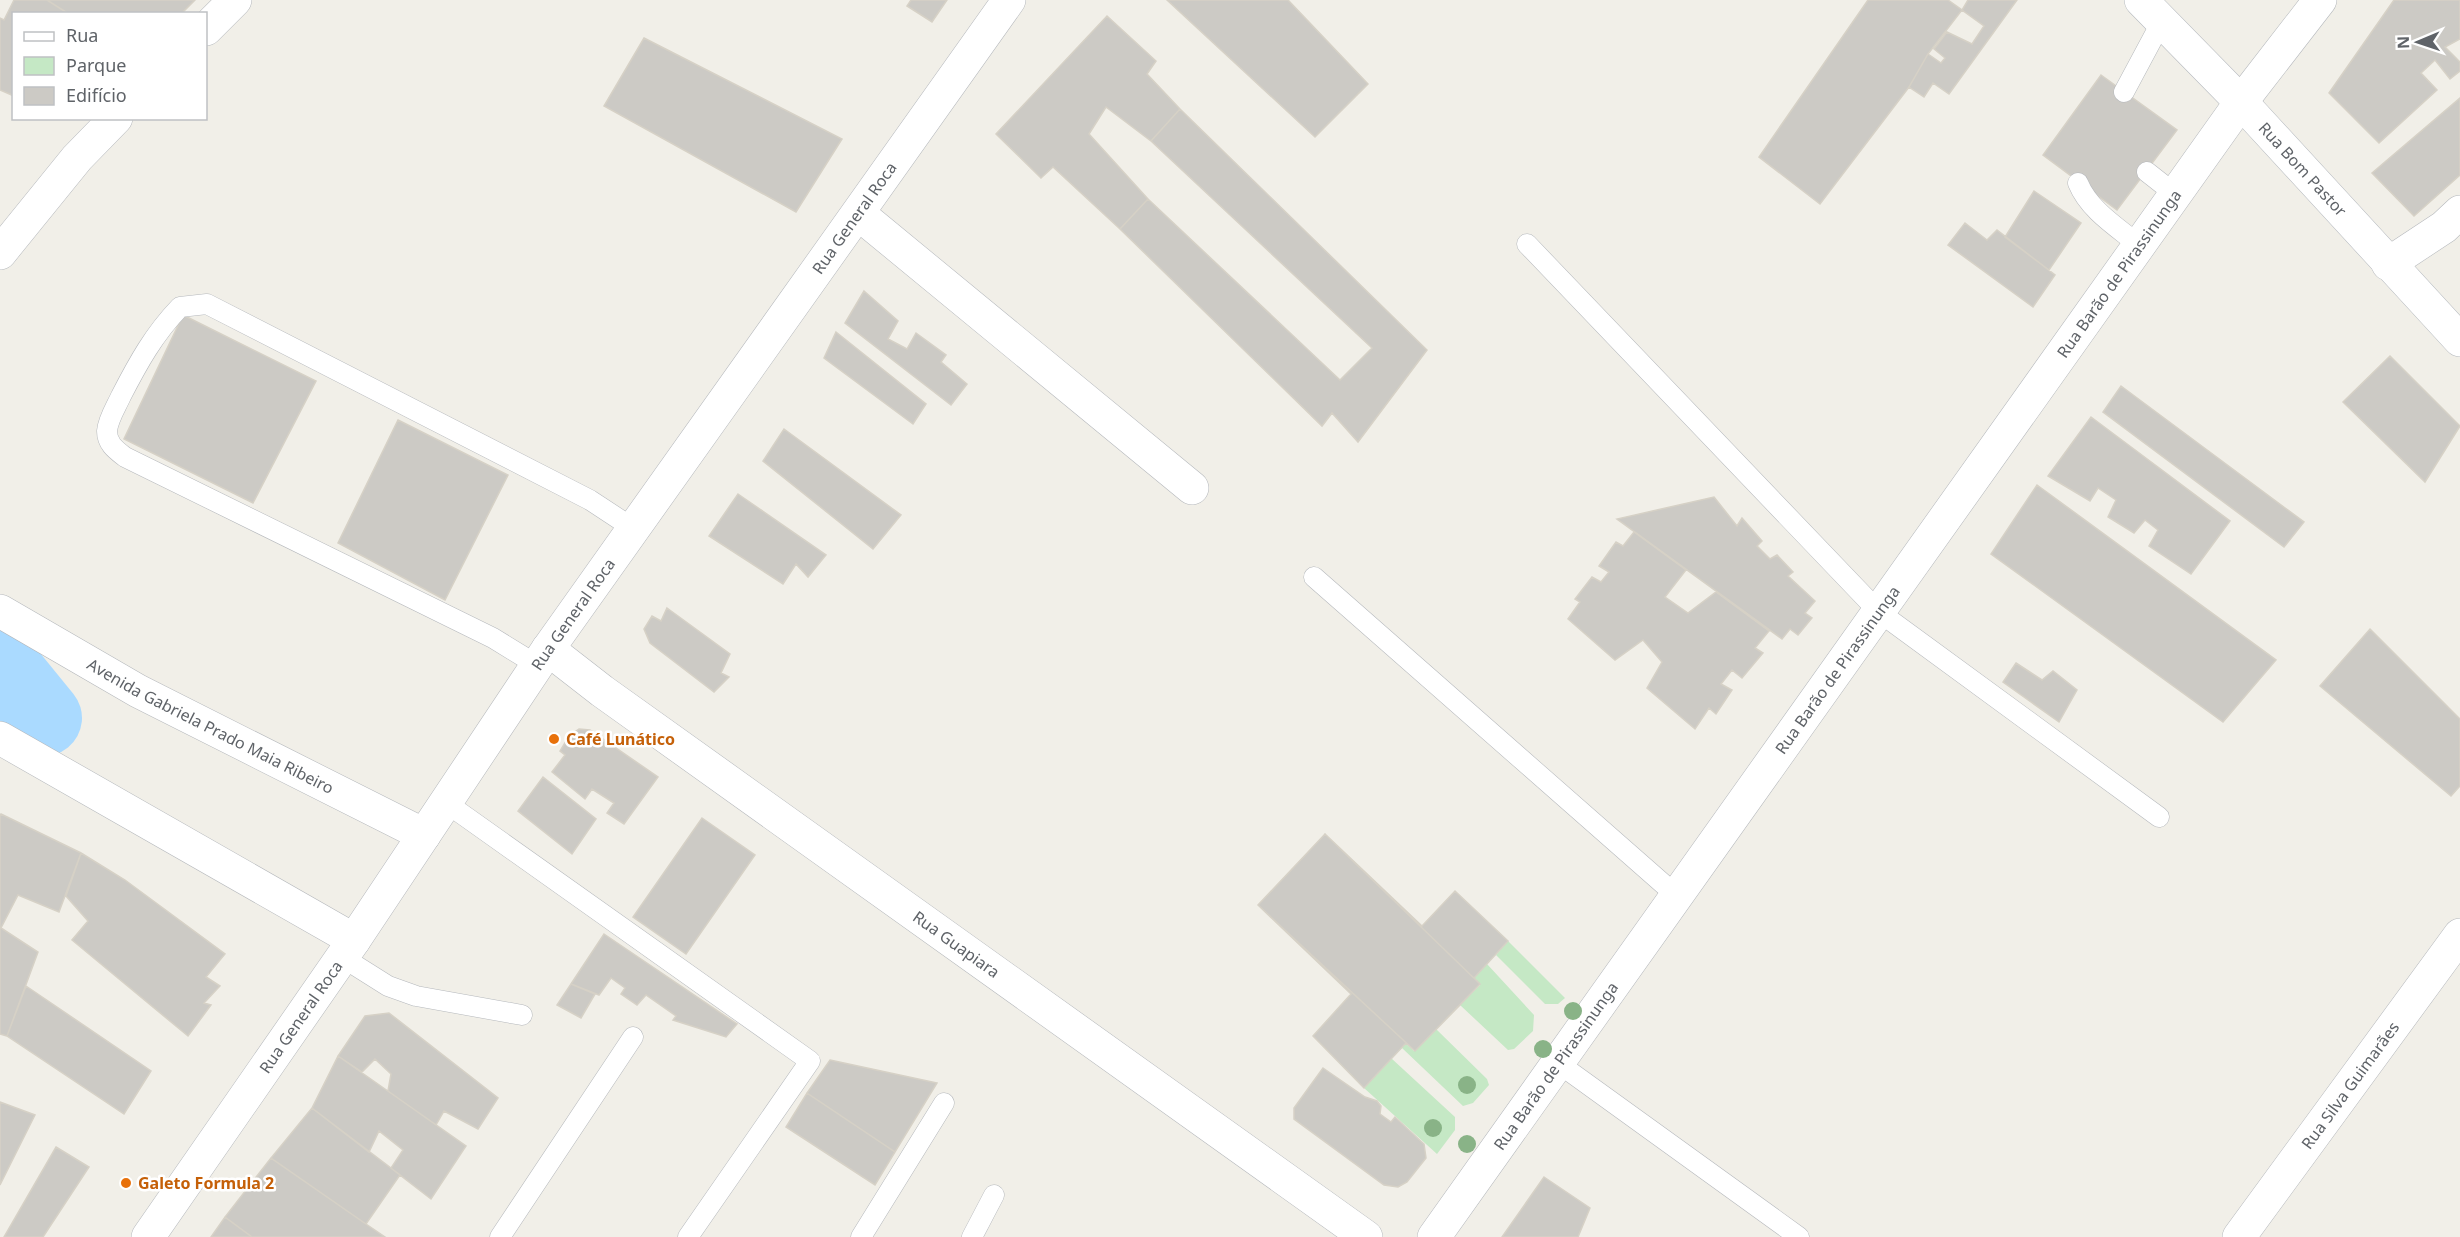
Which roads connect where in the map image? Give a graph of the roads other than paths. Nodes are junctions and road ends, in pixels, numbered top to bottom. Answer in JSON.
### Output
{"nodes":[{"id":1,"x":235,"y":0,"type":"edge"},
{"id":2,"x":1009,"y":0,"type":"edge"},
{"id":3,"x":2320,"y":0,"type":"edge"},
{"id":4,"x":2152,"y":10,"type":"edge"},
{"id":5,"x":207,"y":28,"type":"edge"},
{"id":6,"x":2124,"y":92,"type":"dead end"},
{"id":7,"x":2241,"y":102,"type":"junction"},
{"id":8,"x":114,"y":120,"type":"edge"},
{"id":9,"x":2147,"y":172,"type":"dead end"},
{"id":10,"x":2078,"y":183,"type":"dead end"},
{"id":11,"x":2175,"y":194,"type":"junction"},
{"id":12,"x":2460,"y":212,"type":"edge"},
{"id":13,"x":859,"y":214,"type":"junction"},
{"id":14,"x":1527,"y":244,"type":"dead end"},
{"id":15,"x":2139,"y":245,"type":"junction"},
{"id":16,"x":0,"y":253,"type":"edge"},
{"id":17,"x":2388,"y":264,"type":"junction"},
{"id":18,"x":2460,"y":340,"type":"edge"},
{"id":19,"x":1192,"y":488,"type":"dead end"},
{"id":20,"x":634,"y":529,"type":"junction"},
{"id":21,"x":1314,"y":577,"type":"dead end"},
{"id":22,"x":0,"y":611,"type":"edge"},
{"id":23,"x":1879,"y":612,"type":"junction"},
{"id":24,"x":542,"y":657,"type":"junction"},
{"id":25,"x":0,"y":738,"type":"edge"},
{"id":26,"x":445,"y":802,"type":"junction"},
{"id":27,"x":2159,"y":818,"type":"dead end"},
{"id":28,"x":424,"y":835,"type":"junction"},
{"id":29,"x":1677,"y":896,"type":"junction"},
{"id":30,"x":2460,"y":935,"type":"edge"},
{"id":31,"x":348,"y":949,"type":"junction"},
{"id":32,"x":522,"y":1015,"type":"dead end"},
{"id":33,"x":633,"y":1037,"type":"dead end"},
{"id":34,"x":1558,"y":1063,"type":"junction"},
{"id":35,"x":944,"y":1103,"type":"dead end"},
{"id":36,"x":994,"y":1195,"type":"dead end"},
{"id":37,"x":148,"y":1237,"type":"edge"},
{"id":38,"x":500,"y":1237,"type":"edge"},
{"id":39,"x":688,"y":1237,"type":"edge"},
{"id":40,"x":861,"y":1237,"type":"edge"},
{"id":41,"x":972,"y":1237,"type":"edge"},
{"id":42,"x":1366,"y":1237,"type":"edge"},
{"id":43,"x":1434,"y":1237,"type":"edge"},
{"id":44,"x":1799,"y":1237,"type":"edge"},
{"id":45,"x":2239,"y":1237,"type":"edge"}],
"edges":[{"from":1,"to":5,"type":"street"},
{"from":2,"to":13,"type":"street","name":"Rua General Roca"},
{"from":3,"to":7,"type":"street","name":"Rua Barão de Pirassinunga"},
{"from":4,"to":6,"type":"lane"},
{"from":4,"to":7,"type":"street","name":"Rua Bom Pastor"},
{"from":7,"to":11,"type":"street","name":"Rua Barão de Pirassinunga"},
{"from":7,"to":17,"type":"street","name":"Rua Bom Pastor"},
{"from":8,"to":16,"type":"street"},
{"from":9,"to":11,"type":"lane"},
{"from":10,"to":15,"type":"lane"},
{"from":11,"to":15,"type":"street","name":"Rua Barão de Pirassinunga"},
{"from":12,"to":17,"type":"street"},
{"from":13,"to":19,"type":"street"},
{"from":13,"to":20,"type":"street","name":"Rua General Roca"},
{"from":14,"to":23,"type":"lane"},
{"from":15,"to":23,"type":"street","name":"Rua Barão de Pirassinunga"},
{"from":17,"to":18,"type":"street","name":"Rua Bom Pastor"},
{"from":20,"to":24,"type":"street","name":"Rua General Roca"},
{"from":20,"to":24,"type":"lane"},
{"from":21,"to":29,"type":"lane"},
{"from":22,"to":28,"type":"street","name":"Avenida Gabriela Prado Maia Ribeiro"},
{"from":23,"to":27,"type":"lane"},
{"from":23,"to":29,"type":"street","name":"Rua Barão de Pirassinunga"},
{"from":24,"to":26,"type":"street","name":"Rua General Roca"},
{"from":24,"to":42,"type":"street","name":"Rua Guapiara"},
{"from":25,"to":31,"type":"street"},
{"from":26,"to":28,"type":"street","name":"Rua General Roca"},
{"from":26,"to":39,"type":"lane"},
{"from":28,"to":31,"type":"street","name":"Rua General Roca"},
{"from":29,"to":34,"type":"street","name":"Rua Barão de Pirassinunga"},
{"from":30,"to":45,"type":"street","name":"Rua Silva Guimarães"},
{"from":31,"to":32,"type":"lane"},
{"from":31,"to":37,"type":"street","name":"Rua General Roca"},
{"from":33,"to":38,"type":"lane"},
{"from":34,"to":43,"type":"street","name":"Rua Barão de Pirassinunga"},
{"from":34,"to":44,"type":"lane"},
{"from":35,"to":40,"type":"lane"},
{"from":36,"to":41,"type":"lane"}]}
